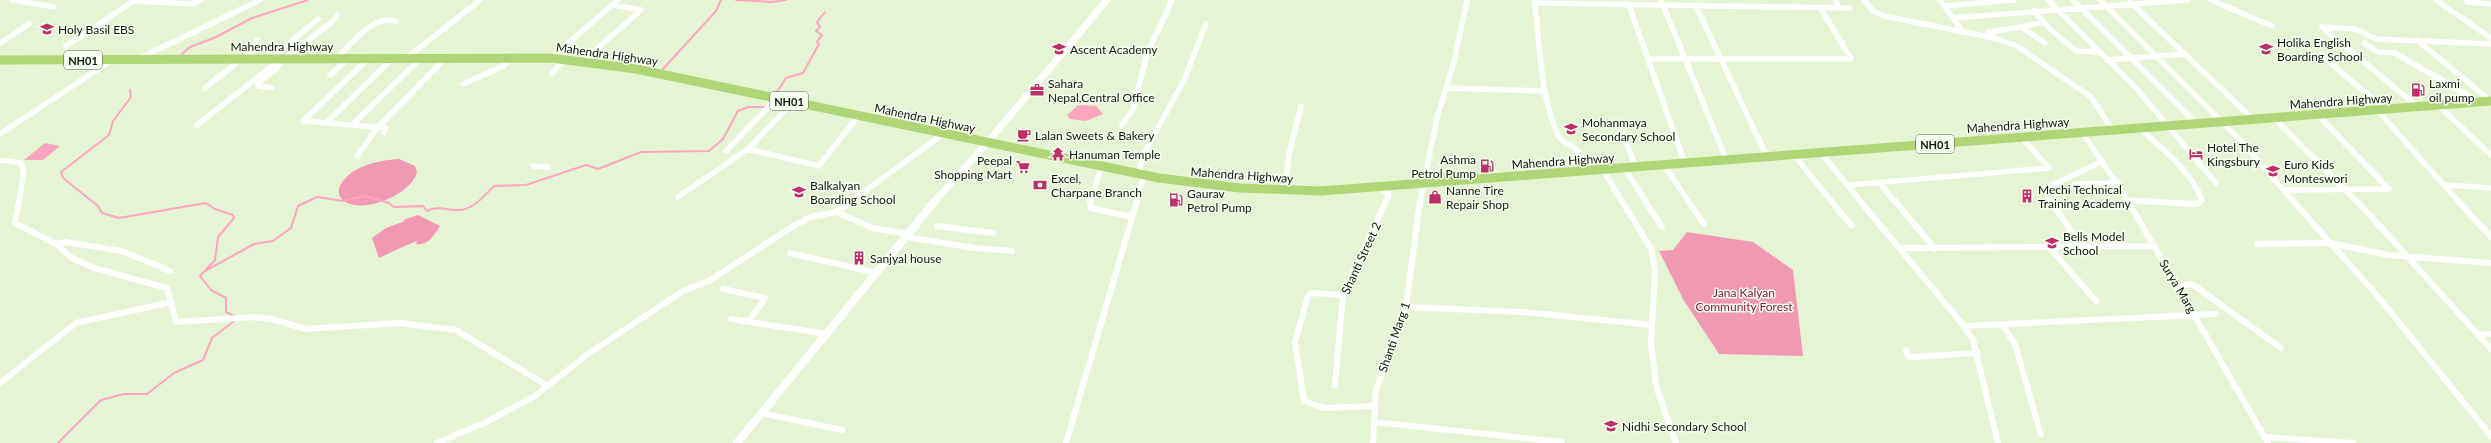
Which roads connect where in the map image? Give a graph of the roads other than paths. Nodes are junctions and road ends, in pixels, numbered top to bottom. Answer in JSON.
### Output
{"nodes":[{"id":1,"x":12,"y":0,"type":"edge"},
{"id":2,"x":201,"y":0,"type":"edge"},
{"id":3,"x":260,"y":0,"type":"edge"},
{"id":4,"x":480,"y":0,"type":"edge"},
{"id":5,"x":618,"y":0,"type":"edge"},
{"id":6,"x":1107,"y":0,"type":"edge"},
{"id":7,"x":1172,"y":0,"type":"edge"},
{"id":8,"x":1466,"y":0,"type":"edge"},
{"id":9,"x":1836,"y":0,"type":"edge"},
{"id":10,"x":1864,"y":0,"type":"edge"},
{"id":11,"x":1940,"y":0,"type":"edge"},
{"id":12,"x":2014,"y":0,"type":"edge"},
{"id":13,"x":2048,"y":0,"type":"edge"},
{"id":14,"x":2073,"y":0,"type":"edge"},
{"id":15,"x":2100,"y":0,"type":"edge"},
{"id":16,"x":2188,"y":0,"type":"edge"},
{"id":17,"x":2212,"y":0,"type":"edge"},
{"id":18,"x":2436,"y":0,"type":"edge"},
{"id":19,"x":134,"y":1,"type":"edge"},
{"id":20,"x":1534,"y":2,"type":"edge"},
{"id":21,"x":1602,"y":2,"type":"edge"},
{"id":22,"x":2130,"y":2,"type":"edge"},
{"id":23,"x":2468,"y":2,"type":"dead end"},
{"id":24,"x":644,"y":3,"type":"dead end"},
{"id":25,"x":1662,"y":3,"type":"edge"},
{"id":26,"x":2491,"y":4,"type":"edge"},
{"id":27,"x":614,"y":5,"type":"junction"},
{"id":28,"x":1629,"y":5,"type":"junction"},
{"id":29,"x":1696,"y":6,"type":"junction"},
{"id":30,"x":1944,"y":6,"type":"junction"},
{"id":31,"x":2105,"y":6,"type":"junction"},
{"id":32,"x":54,"y":7,"type":"dead end"},
{"id":33,"x":1820,"y":7,"type":"junction"},
{"id":34,"x":2079,"y":7,"type":"junction"},
{"id":35,"x":1840,"y":8,"type":"junction"},
{"id":36,"x":1849,"y":8,"type":"dead end"},
{"id":37,"x":2056,"y":9,"type":"junction"},
{"id":38,"x":641,"y":10,"type":"junction"},
{"id":39,"x":2034,"y":11,"type":"junction"},
{"id":40,"x":336,"y":15,"type":"dead end"},
{"id":41,"x":1952,"y":18,"type":"junction"},
{"id":42,"x":318,"y":19,"type":"dead end"},
{"id":43,"x":396,"y":21,"type":"dead end"},
{"id":44,"x":2044,"y":22,"type":"junction"},
{"id":45,"x":29,"y":24,"type":"dead end"},
{"id":46,"x":1206,"y":24,"type":"dead end"},
{"id":47,"x":2272,"y":26,"type":"dead end"},
{"id":48,"x":2021,"y":27,"type":"junction"},
{"id":49,"x":1963,"y":32,"type":"junction"},
{"id":50,"x":1994,"y":38,"type":"junction"},
{"id":51,"x":2491,"y":38,"type":"edge"},
{"id":52,"x":256,"y":40,"type":"dead end"},
{"id":53,"x":2416,"y":40,"type":"junction"},
{"id":54,"x":0,"y":43,"type":"edge"},
{"id":55,"x":2045,"y":43,"type":"dead end"},
{"id":56,"x":2364,"y":43,"type":"dead end"},
{"id":57,"x":2491,"y":44,"type":"edge"},
{"id":58,"x":66,"y":46,"type":"dead end"},
{"id":59,"x":2099,"y":52,"type":"junction"},
{"id":60,"x":2185,"y":54,"type":"junction"},
{"id":61,"x":2320,"y":54,"type":"dead end"},
{"id":62,"x":2158,"y":56,"type":"junction"},
{"id":63,"x":370,"y":57,"type":"junction"},
{"id":64,"x":395,"y":57,"type":"junction"},
{"id":65,"x":408,"y":57,"type":"junction"},
{"id":66,"x":422,"y":57,"type":"junction"},
{"id":67,"x":447,"y":57,"type":"junction"},
{"id":68,"x":514,"y":57,"type":"junction"},
{"id":69,"x":243,"y":58,"type":"junction"},
{"id":70,"x":272,"y":58,"type":"junction"},
{"id":71,"x":284,"y":58,"type":"junction"},
{"id":72,"x":338,"y":58,"type":"junction"},
{"id":73,"x":350,"y":58,"type":"junction"},
{"id":74,"x":551,"y":58,"type":"junction"},
{"id":75,"x":2131,"y":58,"type":"junction"},
{"id":76,"x":113,"y":59,"type":"junction"},
{"id":77,"x":138,"y":59,"type":"junction"},
{"id":78,"x":565,"y":59,"type":"junction"},
{"id":79,"x":1648,"y":59,"type":"junction"},
{"id":80,"x":1685,"y":59,"type":"junction"},
{"id":81,"x":0,"y":60,"type":"edge"},
{"id":82,"x":1723,"y":60,"type":"junction"},
{"id":83,"x":2107,"y":60,"type":"junction"},
{"id":84,"x":586,"y":62,"type":"junction"},
{"id":85,"x":552,"y":73,"type":"dead end"},
{"id":86,"x":330,"y":75,"type":"dead end"},
{"id":87,"x":463,"y":84,"type":"dead end"},
{"id":88,"x":205,"y":88,"type":"dead end"},
{"id":89,"x":272,"y":88,"type":"dead end"},
{"id":90,"x":1446,"y":88,"type":"junction"},
{"id":91,"x":1544,"y":91,"type":"junction"},
{"id":92,"x":776,"y":99,"type":"junction"},
{"id":93,"x":2491,"y":101,"type":"edge"},
{"id":94,"x":792,"y":102,"type":"junction"},
{"id":95,"x":2480,"y":102,"type":"junction"},
{"id":96,"x":1301,"y":106,"type":"dead end"},
{"id":97,"x":2439,"y":106,"type":"junction"},
{"id":98,"x":2418,"y":108,"type":"junction"},
{"id":99,"x":2382,"y":110,"type":"junction"},
{"id":100,"x":2317,"y":114,"type":"junction"},
{"id":101,"x":858,"y":116,"type":"junction"},
{"id":102,"x":2273,"y":117,"type":"junction"},
{"id":103,"x":2253,"y":119,"type":"junction"},
{"id":104,"x":2222,"y":122,"type":"junction"},
{"id":105,"x":326,"y":123,"type":"junction"},
{"id":106,"x":2197,"y":124,"type":"junction"},
{"id":107,"x":197,"y":125,"type":"dead end"},
{"id":108,"x":352,"y":125,"type":"junction"},
{"id":109,"x":1122,"y":125,"type":"dead end"},
{"id":110,"x":2169,"y":126,"type":"junction"},
{"id":111,"x":377,"y":128,"type":"junction"},
{"id":112,"x":2139,"y":128,"type":"junction"},
{"id":113,"x":2112,"y":129,"type":"junction"},
{"id":114,"x":1622,"y":132,"type":"dead end"},
{"id":115,"x":2082,"y":132,"type":"junction"},
{"id":116,"x":384,"y":133,"type":"dead end"},
{"id":117,"x":0,"y":134,"type":"edge"},
{"id":118,"x":943,"y":134,"type":"junction"},
{"id":119,"x":2021,"y":137,"type":"junction"},
{"id":120,"x":987,"y":143,"type":"junction"},
{"id":121,"x":748,"y":149,"type":"junction"},
{"id":122,"x":726,"y":150,"type":"dead end"},
{"id":123,"x":1821,"y":153,"type":"junction"},
{"id":124,"x":1794,"y":155,"type":"junction"},
{"id":125,"x":357,"y":156,"type":"dead end"},
{"id":126,"x":2491,"y":156,"type":"edge"},
{"id":127,"x":1767,"y":157,"type":"junction"},
{"id":128,"x":0,"y":160,"type":"edge"},
{"id":129,"x":1726,"y":161,"type":"junction"},
{"id":130,"x":2103,"y":161,"type":"junction"},
{"id":131,"x":1686,"y":164,"type":"junction"},
{"id":132,"x":1664,"y":165,"type":"junction"},
{"id":133,"x":533,"y":166,"type":"dead end"},
{"id":134,"x":1102,"y":166,"type":"junction"},
{"id":135,"x":548,"y":167,"type":"dead end"},
{"id":136,"x":1636,"y":168,"type":"junction"},
{"id":137,"x":1626,"y":169,"type":"junction"},
{"id":138,"x":1604,"y":171,"type":"junction"},
{"id":139,"x":1588,"y":172,"type":"junction"},
{"id":140,"x":1141,"y":175,"type":"junction"},
{"id":141,"x":1880,"y":183,"type":"junction"},
{"id":142,"x":2118,"y":183,"type":"junction"},
{"id":143,"x":2216,"y":183,"type":"dead end"},
{"id":144,"x":1425,"y":184,"type":"junction"},
{"id":145,"x":2075,"y":184,"type":"dead end"},
{"id":146,"x":1849,"y":185,"type":"junction"},
{"id":147,"x":2446,"y":185,"type":"junction"},
{"id":148,"x":1379,"y":187,"type":"junction"},
{"id":149,"x":2491,"y":188,"type":"edge"},
{"id":150,"x":2285,"y":190,"type":"junction"},
{"id":151,"x":2347,"y":190,"type":"junction"},
{"id":152,"x":1281,"y":191,"type":"junction"},
{"id":153,"x":678,"y":197,"type":"dead end"},
{"id":154,"x":2128,"y":200,"type":"junction"},
{"id":155,"x":836,"y":212,"type":"junction"},
{"id":156,"x":1131,"y":217,"type":"junction"},
{"id":157,"x":1704,"y":224,"type":"dead end"},
{"id":158,"x":938,"y":226,"type":"dead end"},
{"id":159,"x":1852,"y":226,"type":"dead end"},
{"id":160,"x":1662,"y":227,"type":"dead end"},
{"id":161,"x":993,"y":233,"type":"dead end"},
{"id":162,"x":907,"y":235,"type":"junction"},
{"id":163,"x":2491,"y":237,"type":"edge"},
{"id":164,"x":2331,"y":243,"type":"junction"},
{"id":165,"x":56,"y":244,"type":"junction"},
{"id":166,"x":2257,"y":244,"type":"dead end"},
{"id":167,"x":2154,"y":246,"type":"junction"},
{"id":168,"x":1901,"y":248,"type":"junction"},
{"id":169,"x":2050,"y":248,"type":"junction"},
{"id":170,"x":2082,"y":248,"type":"junction"},
{"id":171,"x":1935,"y":249,"type":"junction"},
{"id":172,"x":1012,"y":251,"type":"dead end"},
{"id":173,"x":790,"y":253,"type":"dead end"},
{"id":174,"x":2406,"y":256,"type":"junction"},
{"id":175,"x":2491,"y":263,"type":"edge"},
{"id":176,"x":170,"y":271,"type":"dead end"},
{"id":177,"x":877,"y":273,"type":"junction"},
{"id":178,"x":2178,"y":286,"type":"junction"},
{"id":179,"x":723,"y":289,"type":"dead end"},
{"id":180,"x":1343,"y":296,"type":"junction"},
{"id":181,"x":2096,"y":301,"type":"dead end"},
{"id":182,"x":172,"y":302,"type":"junction"},
{"id":183,"x":1406,"y":307,"type":"junction"},
{"id":184,"x":2195,"y":314,"type":"junction"},
{"id":185,"x":2216,"y":314,"type":"dead end"},
{"id":186,"x":731,"y":319,"type":"dead end"},
{"id":187,"x":748,"y":322,"type":"junction"},
{"id":188,"x":2002,"y":324,"type":"junction"},
{"id":189,"x":1652,"y":325,"type":"junction"},
{"id":190,"x":1964,"y":326,"type":"junction"},
{"id":191,"x":827,"y":334,"type":"junction"},
{"id":192,"x":2491,"y":334,"type":"edge"},
{"id":193,"x":2478,"y":335,"type":"junction"},
{"id":194,"x":2281,"y":348,"type":"dead end"},
{"id":195,"x":2491,"y":349,"type":"edge"},
{"id":196,"x":1906,"y":352,"type":"dead end"},
{"id":197,"x":1978,"y":353,"type":"junction"},
{"id":198,"x":0,"y":383,"type":"edge"},
{"id":199,"x":1335,"y":385,"type":"dead end"},
{"id":200,"x":548,"y":386,"type":"junction"},
{"id":201,"x":1374,"y":406,"type":"junction"},
{"id":202,"x":762,"y":413,"type":"junction"},
{"id":203,"x":1374,"y":422,"type":"junction"},
{"id":204,"x":842,"y":430,"type":"dead end"},
{"id":205,"x":2041,"y":435,"type":"dead end"},
{"id":206,"x":2491,"y":436,"type":"edge"},
{"id":207,"x":2267,"y":440,"type":"edge"},
{"id":208,"x":1562,"y":442,"type":"dead end"},
{"id":209,"x":437,"y":443,"type":"edge"},
{"id":210,"x":737,"y":443,"type":"edge"},
{"id":211,"x":1066,"y":443,"type":"edge"},
{"id":212,"x":1373,"y":443,"type":"edge"},
{"id":213,"x":1676,"y":443,"type":"edge"},
{"id":214,"x":1998,"y":443,"type":"edge"},
{"id":215,"x":2353,"y":443,"type":"edge"}],
"edges":[{"from":1,"to":32,"type":"street"},
{"from":2,"to":19,"type":"street"},
{"from":3,"to":77,"type":"street"},
{"from":4,"to":65,"type":"street"},
{"from":5,"to":27,"type":"street"},
{"from":6,"to":120,"type":"street"},
{"from":7,"to":109,"type":"street"},
{"from":8,"to":90,"type":"street","name":"Shanti Marg 1"},
{"from":9,"to":35,"type":"street"},
{"from":10,"to":49,"type":"street"},
{"from":11,"to":30,"type":"street"},
{"from":12,"to":30,"type":"street"},
{"from":13,"to":37,"type":"street"},
{"from":14,"to":34,"type":"street"},
{"from":15,"to":31,"type":"street"},
{"from":16,"to":22,"type":"street"},
{"from":17,"to":47,"type":"street"},
{"from":18,"to":51,"type":"street"},
{"from":19,"to":58,"type":"street"},
{"from":20,"to":21,"type":"street"},
{"from":20,"to":91,"type":"street"},
{"from":21,"to":28,"type":"street"},
{"from":22,"to":31,"type":"street"},
{"from":22,"to":60,"type":"street"},
{"from":23,"to":26,"type":"street"},
{"from":24,"to":38,"type":"street"},
{"from":25,"to":28,"type":"street"},
{"from":25,"to":29,"type":"street"},
{"from":25,"to":80,"type":"street"},
{"from":27,"to":38,"type":"street"},
{"from":27,"to":74,"type":"street"},
{"from":28,"to":79,"type":"street"},
{"from":29,"to":33,"type":"street"},
{"from":29,"to":82,"type":"street"},
{"from":30,"to":41,"type":"street"},
{"from":31,"to":34,"type":"street"},
{"from":31,"to":62,"type":"street"},
{"from":33,"to":35,"type":"street"},
{"from":33,"to":82,"type":"street"},
{"from":34,"to":37,"type":"street"},
{"from":34,"to":75,"type":"street"},
{"from":35,"to":36,"type":"street"},
{"from":37,"to":39,"type":"street"},
{"from":37,"to":59,"type":"street"},
{"from":38,"to":84,"type":"street"},
{"from":39,"to":41,"type":"street"},
{"from":39,"to":44,"type":"street"},
{"from":40,"to":71,"type":"street"},
{"from":41,"to":49,"type":"street"},
{"from":42,"to":70,"type":"street"},
{"from":43,"to":72,"type":"street"},
{"from":44,"to":48,"type":"street"},
{"from":44,"to":59,"type":"street"},
{"from":45,"to":54,"type":"street"},
{"from":46,"to":140,"type":"street"},
{"from":48,"to":50,"type":"street"},
{"from":48,"to":55,"type":"street"},
{"from":49,"to":50,"type":"street"},
{"from":50,"to":113,"type":"street"},
{"from":52,"to":69,"type":"street"},
{"from":53,"to":57,"type":"street"},
{"from":53,"to":93,"type":"street"},
{"from":53,"to":98,"type":"street"},
{"from":56,"to":95,"type":"street"},
{"from":59,"to":83,"type":"street"},
{"from":60,"to":62,"type":"street"},
{"from":60,"to":103,"type":"street"},
{"from":61,"to":99,"type":"street"},
{"from":62,"to":75,"type":"street"},
{"from":62,"to":104,"type":"street"},
{"from":63,"to":64,"type":"highway","name":"Mahendra Highway","number":"NH01"},
{"from":63,"to":73,"type":"highway","name":"Mahendra Highway","number":"NH01"},
{"from":63,"to":105,"type":"street"},
{"from":64,"to":65,"type":"highway","name":"Mahendra Highway","number":"NH01"},
{"from":64,"to":105,"type":"street"},
{"from":65,"to":66,"type":"highway","name":"Mahendra Highway","number":"NH01"},
{"from":66,"to":67,"type":"highway","name":"Mahendra Highway","number":"NH01"},
{"from":66,"to":108,"type":"street"},
{"from":67,"to":68,"type":"highway","name":"Mahendra Highway","number":"NH01"},
{"from":67,"to":111,"type":"street"},
{"from":68,"to":74,"type":"highway","name":"Mahendra Highway","number":"NH01"},
{"from":68,"to":87,"type":"street"},
{"from":69,"to":70,"type":"highway","name":"Mahendra Highway","number":"NH01"},
{"from":69,"to":77,"type":"highway","name":"Mahendra Highway","number":"NH01"},
{"from":69,"to":88,"type":"street"},
{"from":70,"to":71,"type":"highway","name":"Mahendra Highway","number":"NH01"},
{"from":71,"to":72,"type":"highway","name":"Mahendra Highway","number":"NH01"},
{"from":71,"to":89,"type":"street"},
{"from":71,"to":107,"type":"street"},
{"from":72,"to":73,"type":"highway","name":"Mahendra Highway","number":"NH01"},
{"from":73,"to":86,"type":"street"},
{"from":74,"to":78,"type":"highway","name":"Mahendra Highway","number":"NH01"},
{"from":75,"to":83,"type":"street"},
{"from":75,"to":106,"type":"street"},
{"from":76,"to":77,"type":"highway","name":"Mahendra Highway","number":"NH01"},
{"from":76,"to":81,"type":"highway","name":"Mahendra Highway","number":"NH01"},
{"from":76,"to":117,"type":"street"},
{"from":78,"to":84,"type":"highway","name":"Mahendra Highway","number":"NH01"},
{"from":78,"to":85,"type":"street"},
{"from":79,"to":80,"type":"street"},
{"from":79,"to":131,"type":"street"},
{"from":80,"to":82,"type":"street"},
{"from":80,"to":129,"type":"street"},
{"from":82,"to":127,"type":"street"},
{"from":83,"to":110,"type":"street"},
{"from":84,"to":92,"type":"highway","name":"Mahendra Highway","number":"NH01"},
{"from":90,"to":91,"type":"street"},
{"from":90,"to":144,"type":"street","name":"Shanti Marg 1"},
{"from":91,"to":139,"type":"street"},
{"from":92,"to":94,"type":"highway","name":"Mahendra Highway","number":"NH01"},
{"from":92,"to":122,"type":"street"},
{"from":93,"to":95,"type":"highway","name":"Mahendra Highway","number":"NH01"},
{"from":94,"to":101,"type":"highway","name":"Mahendra Highway","number":"NH01"},
{"from":94,"to":121,"type":"street"},
{"from":95,"to":97,"type":"highway","name":"Mahendra Highway","number":"NH01"},
{"from":96,"to":152,"type":"street"},
{"from":97,"to":98,"type":"highway","name":"Mahendra Highway","number":"NH01"},
{"from":97,"to":126,"type":"street"},
{"from":98,"to":99,"type":"highway","name":"Mahendra Highway","number":"NH01"},
{"from":99,"to":100,"type":"highway","name":"Mahendra Highway","number":"NH01"},
{"from":99,"to":147,"type":"street"},
{"from":100,"to":102,"type":"highway","name":"Mahendra Highway","number":"NH01"},
{"from":100,"to":151,"type":"street"},
{"from":101,"to":118,"type":"highway","name":"Mahendra Highway","number":"NH01"},
{"from":101,"to":121,"type":"street"},
{"from":102,"to":103,"type":"highway","name":"Mahendra Highway","number":"NH01"},
{"from":102,"to":151,"type":"street"},
{"from":103,"to":104,"type":"highway","name":"Mahendra Highway","number":"NH01"},
{"from":104,"to":106,"type":"highway","name":"Mahendra Highway","number":"NH01"},
{"from":104,"to":150,"type":"street"},
{"from":105,"to":108,"type":"street"},
{"from":106,"to":110,"type":"highway","name":"Mahendra Highway","number":"NH01"},
{"from":108,"to":111,"type":"street"},
{"from":110,"to":112,"type":"highway","name":"Mahendra Highway","number":"NH01"},
{"from":110,"to":143,"type":"street"},
{"from":111,"to":116,"type":"street"},
{"from":111,"to":125,"type":"street"},
{"from":112,"to":113,"type":"highway","name":"Mahendra Highway","number":"NH01"},
{"from":112,"to":154,"type":"street"},
{"from":113,"to":115,"type":"highway","name":"Mahendra Highway","number":"NH01"},
{"from":114,"to":136,"type":"street"},
{"from":115,"to":119,"type":"highway","name":"Mahendra Highway","number":"NH01"},
{"from":115,"to":130,"type":"street","name":"Surya Marg"},
{"from":118,"to":120,"type":"highway","name":"Mahendra Highway","number":"NH01"},
{"from":118,"to":155,"type":"street"},
{"from":119,"to":123,"type":"highway","name":"Mahendra Highway","number":"NH01"},
{"from":119,"to":141,"type":"street"},
{"from":120,"to":134,"type":"highway","name":"Mahendra Highway","number":"NH01"},
{"from":120,"to":162,"type":"street"},
{"from":121,"to":153,"type":"street"},
{"from":123,"to":124,"type":"highway","name":"Mahendra Highway","number":"NH01"},
{"from":123,"to":146,"type":"street"},
{"from":124,"to":127,"type":"highway","name":"Mahendra Highway","number":"NH01"},
{"from":124,"to":159,"type":"street"},
{"from":127,"to":129,"type":"highway","name":"Mahendra Highway","number":"NH01"},
{"from":128,"to":165,"type":"street"},
{"from":129,"to":131,"type":"highway","name":"Mahendra Highway","number":"NH01"},
{"from":130,"to":142,"type":"street","name":"Surya Marg"},
{"from":130,"to":170,"type":"street"},
{"from":131,"to":132,"type":"highway","name":"Mahendra Highway","number":"NH01"},
{"from":132,"to":136,"type":"highway","name":"Mahendra Highway","number":"NH01"},
{"from":132,"to":157,"type":"street"},
{"from":133,"to":135,"type":"street"},
{"from":134,"to":140,"type":"highway","name":"Mahendra Highway","number":"NH01"},
{"from":134,"to":156,"type":"street"},
{"from":136,"to":137,"type":"highway","name":"Mahendra Highway","number":"NH01"},
{"from":137,"to":138,"type":"highway","name":"Mahendra Highway","number":"NH01"},
{"from":137,"to":160,"type":"street"},
{"from":138,"to":139,"type":"highway","name":"Mahendra Highway","number":"NH01"},
{"from":138,"to":189,"type":"street"},
{"from":139,"to":144,"type":"highway","name":"Mahendra Highway","number":"NH01"},
{"from":140,"to":152,"type":"highway","name":"Mahendra Highway","number":"NH01"},
{"from":140,"to":156,"type":"street"},
{"from":141,"to":146,"type":"street"},
{"from":141,"to":171,"type":"street"},
{"from":142,"to":145,"type":"street"},
{"from":142,"to":154,"type":"street","name":"Surya Marg"},
{"from":144,"to":148,"type":"highway","name":"Mahendra Highway","number":"NH01"},
{"from":144,"to":183,"type":"street","name":"Shanti Marg 1"},
{"from":146,"to":168,"type":"street"},
{"from":147,"to":149,"type":"street"},
{"from":147,"to":163,"type":"street"},
{"from":148,"to":152,"type":"highway","name":"Mahendra Highway","number":"NH01"},
{"from":148,"to":180,"type":"street","name":"Shanti Street 2"},
{"from":150,"to":151,"type":"street"},
{"from":150,"to":164,"type":"street"},
{"from":151,"to":174,"type":"street"},
{"from":154,"to":167,"type":"street","name":"Surya Marg"},
{"from":155,"to":162,"type":"street"},
{"from":155,"to":200,"type":"street"},
{"from":156,"to":211,"type":"street"},
{"from":158,"to":161,"type":"street"},
{"from":162,"to":172,"type":"street"},
{"from":162,"to":177,"type":"street"},
{"from":164,"to":166,"type":"street"},
{"from":164,"to":174,"type":"street"},
{"from":164,"to":206,"type":"street"},
{"from":165,"to":176,"type":"street"},
{"from":165,"to":182,"type":"street"},
{"from":167,"to":170,"type":"street"},
{"from":167,"to":178,"type":"street","name":"Surya Marg"},
{"from":168,"to":171,"type":"street"},
{"from":168,"to":190,"type":"street"},
{"from":169,"to":170,"type":"street"},
{"from":169,"to":171,"type":"street"},
{"from":169,"to":181,"type":"street"},
{"from":173,"to":177,"type":"street"},
{"from":174,"to":175,"type":"street"},
{"from":174,"to":193,"type":"street"},
{"from":177,"to":191,"type":"street"},
{"from":178,"to":184,"type":"street","name":"Surya Marg"},
{"from":178,"to":194,"type":"street"},
{"from":179,"to":187,"type":"street"},
{"from":180,"to":199,"type":"street","name":"Shanti Street 2"},
{"from":180,"to":201,"type":"street"},
{"from":182,"to":198,"type":"street"},
{"from":182,"to":200,"type":"street"},
{"from":183,"to":189,"type":"street"},
{"from":183,"to":201,"type":"street","name":"Shanti Marg 1"},
{"from":184,"to":185,"type":"street"},
{"from":184,"to":188,"type":"street"},
{"from":184,"to":207,"type":"street","name":"Surya Marg"},
{"from":186,"to":187,"type":"street"},
{"from":187,"to":191,"type":"street"},
{"from":188,"to":190,"type":"street"},
{"from":188,"to":205,"type":"street"},
{"from":189,"to":213,"type":"street"},
{"from":190,"to":197,"type":"street"},
{"from":191,"to":202,"type":"street"},
{"from":192,"to":193,"type":"street"},
{"from":193,"to":195,"type":"street"},
{"from":196,"to":197,"type":"street"},
{"from":197,"to":214,"type":"street"},
{"from":200,"to":209,"type":"street"},
{"from":201,"to":203,"type":"street","name":"Shanti Marg 1"},
{"from":202,"to":204,"type":"street"},
{"from":202,"to":210,"type":"street"},
{"from":203,"to":208,"type":"street"},
{"from":203,"to":212,"type":"street","name":"Shanti Marg 1"},
{"from":207,"to":215,"type":"street"}]}
